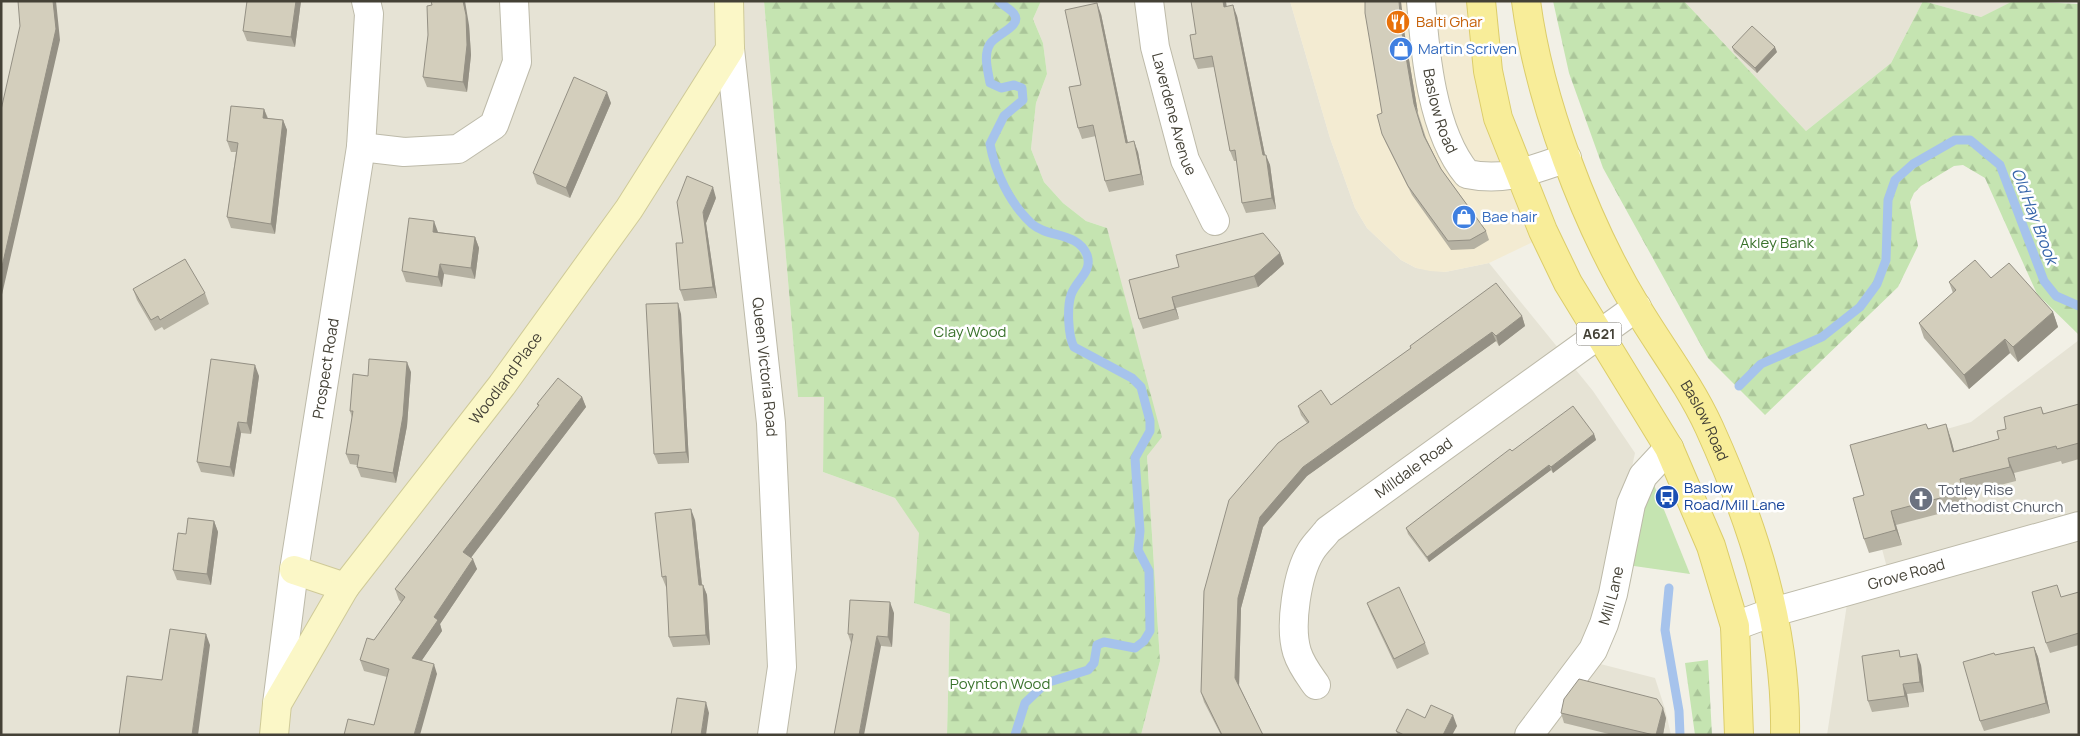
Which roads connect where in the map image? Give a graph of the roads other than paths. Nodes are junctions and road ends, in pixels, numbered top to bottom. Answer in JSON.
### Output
{"nodes":[{"id":1,"x":366,"y":1,"type":"edge"},
{"id":2,"x":514,"y":1,"type":"edge"},
{"id":3,"x":729,"y":1,"type":"edge"},
{"id":4,"x":1149,"y":1,"type":"edge"},
{"id":5,"x":1421,"y":1,"type":"edge"},
{"id":6,"x":1481,"y":1,"type":"edge"},
{"id":7,"x":1526,"y":1,"type":"edge"},
{"id":8,"x":730,"y":49,"type":"junction"},
{"id":9,"x":361,"y":147,"type":"junction"},
{"id":10,"x":1567,"y":158,"type":"junction"},
{"id":11,"x":1520,"y":174,"type":"junction"},
{"id":12,"x":1215,"y":221,"type":"dead end"},
{"id":13,"x":1637,"y":307,"type":"junction"},
{"id":14,"x":1600,"y":336,"type":"junction"},
{"id":15,"x":1669,"y":448,"type":"junction"},
{"id":16,"x":2079,"y":526,"type":"edge"},
{"id":17,"x":294,"y":570,"type":"junction"},
{"id":18,"x":345,"y":587,"type":"junction"},
{"id":19,"x":1773,"y":612,"type":"junction"},
{"id":20,"x":1735,"y":626,"type":"junction"},
{"id":21,"x":1316,"y":685,"type":"dead end"},
{"id":22,"x":278,"y":704,"type":"junction"},
{"id":23,"x":274,"y":735,"type":"edge"},
{"id":24,"x":772,"y":735,"type":"edge"},
{"id":25,"x":1528,"y":735,"type":"edge"},
{"id":26,"x":1739,"y":735,"type":"edge"},
{"id":27,"x":1784,"y":735,"type":"edge"}],
"edges":[{"from":1,"to":9,"type":"street","name":"Prospect Road"},
{"from":2,"to":9,"type":"street"},
{"from":3,"to":8,"type":"street","name":"Queen Victoria Road"},
{"from":4,"to":12,"type":"street","name":"Laverdene Avenue"},
{"from":5,"to":11,"type":"street","name":"Baslow Road"},
{"from":6,"to":11,"type":"main road","number":"A621"},
{"from":7,"to":10,"type":"main road","name":"Baslow Road","number":"A621"},
{"from":8,"to":18,"type":"street","name":"Woodland Place"},
{"from":8,"to":24,"type":"street","name":"Queen Victoria Road"},
{"from":9,"to":17,"type":"street","name":"Prospect Road"},
{"from":10,"to":11,"type":"street","name":"Baslow Road"},
{"from":10,"to":13,"type":"main road","name":"Baslow Road","number":"A621"},
{"from":11,"to":14,"type":"main road","number":"A621"},
{"from":13,"to":14,"type":"street","name":"Milldale Road"},
{"from":13,"to":19,"type":"main road","name":"Baslow Road","number":"A621"},
{"from":14,"to":15,"type":"main road","number":"A621"},
{"from":14,"to":21,"type":"street","name":"Milldale Road"},
{"from":15,"to":20,"type":"main road","number":"A621"},
{"from":15,"to":25,"type":"street","name":"Mill Lane"},
{"from":16,"to":19,"type":"street","name":"Grove Road"},
{"from":17,"to":18,"type":"street"},
{"from":17,"to":22,"type":"street","name":"Prospect Road"},
{"from":18,"to":22,"type":"street","name":"Woodland Place"},
{"from":19,"to":20,"type":"street","name":"Grove Road"},
{"from":19,"to":27,"type":"main road","name":"Baslow Road","number":"A621"},
{"from":20,"to":26,"type":"main road","number":"A621"},
{"from":22,"to":23,"type":"street","name":"Prospect Road"}]}
